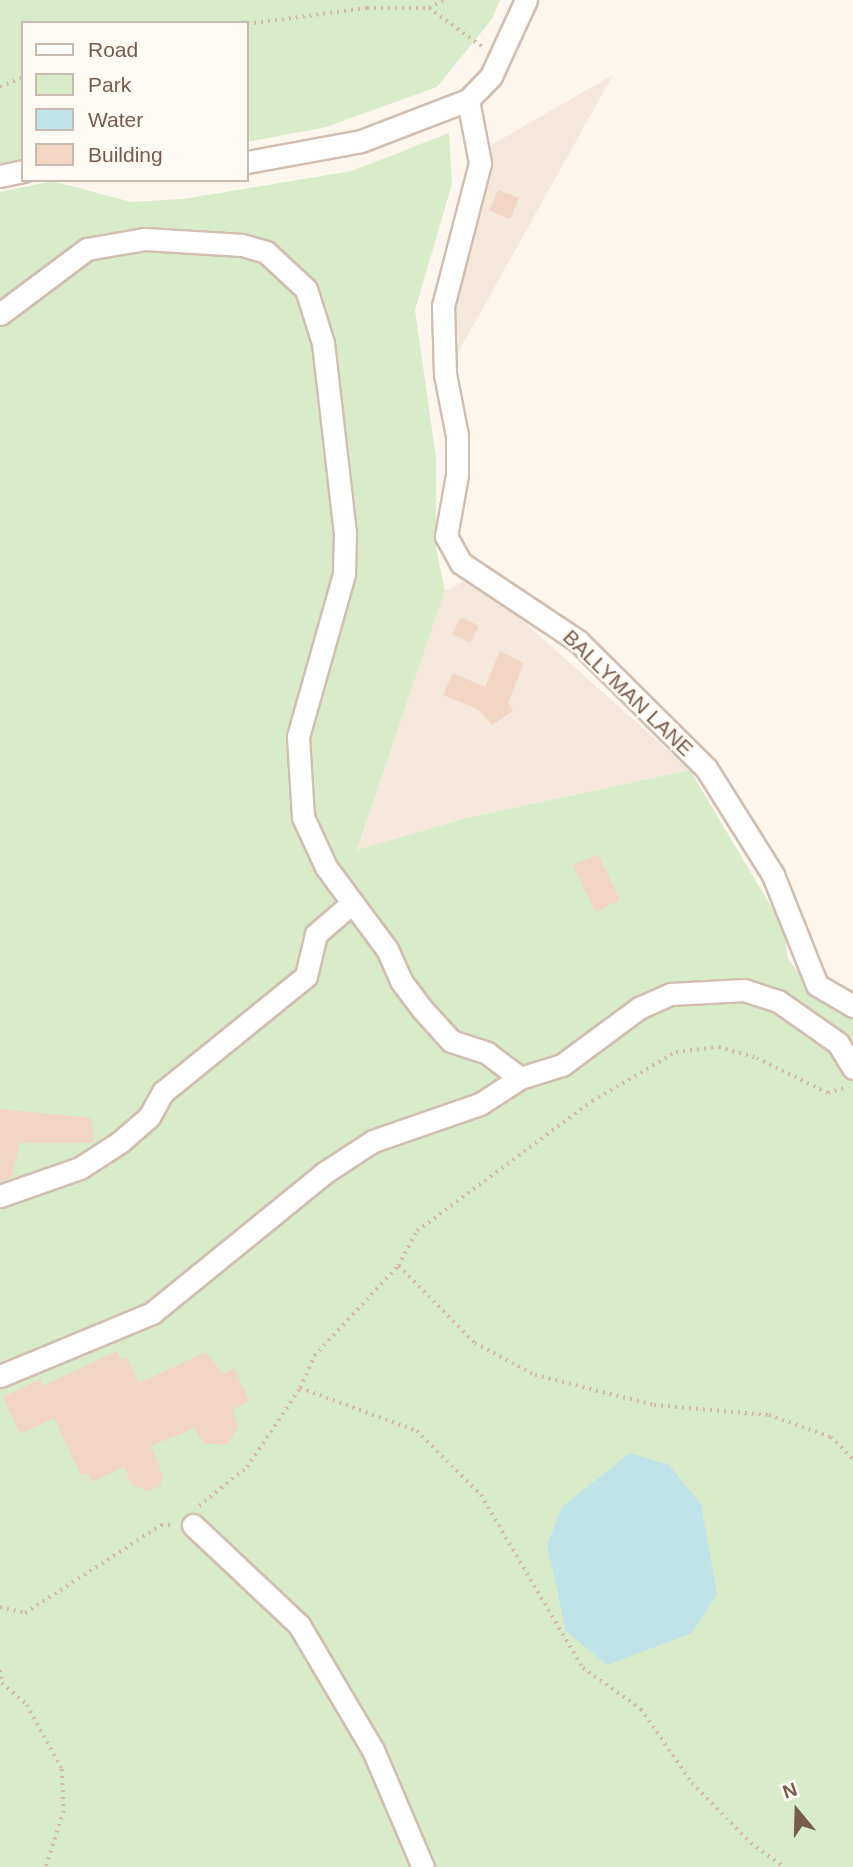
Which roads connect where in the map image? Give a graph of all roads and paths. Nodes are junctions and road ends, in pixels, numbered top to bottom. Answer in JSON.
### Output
{"nodes":[{"id":1,"x":444,"y":0,"type":"edge"},
{"id":2,"x":526,"y":0,"type":"edge"},
{"id":3,"x":429,"y":8,"type":"junction"},
{"id":4,"x":248,"y":24,"type":"edge"},
{"id":5,"x":499,"y":59,"type":"junction"},
{"id":6,"x":21,"y":77,"type":"edge"},
{"id":7,"x":0,"y":86,"type":"edge"},
{"id":8,"x":468,"y":100,"type":"junction"},
{"id":9,"x":248,"y":162,"type":"edge"},
{"id":10,"x":21,"y":171,"type":"edge"},
{"id":11,"x":0,"y":176,"type":"edge"},
{"id":12,"x":0,"y":314,"type":"edge"},
{"id":13,"x":352,"y":903,"type":"junction"},
{"id":14,"x":853,"y":1006,"type":"edge"},
{"id":15,"x":853,"y":1068,"type":"edge"},
{"id":16,"x":520,"y":1078,"type":"junction"},
{"id":17,"x":853,"y":1086,"type":"edge"},
{"id":18,"x":0,"y":1196,"type":"edge"},
{"id":19,"x":398,"y":1266,"type":"junction"},
{"id":20,"x":0,"y":1376,"type":"edge"},
{"id":21,"x":300,"y":1388,"type":"junction"},
{"id":22,"x":853,"y":1459,"type":"edge"},
{"id":23,"x":194,"y":1525,"type":"junction"},
{"id":24,"x":0,"y":1607,"type":"edge"},
{"id":25,"x":0,"y":1670,"type":"edge"},
{"id":26,"x":46,"y":1867,"type":"edge"},
{"id":27,"x":423,"y":1867,"type":"edge"},
{"id":28,"x":784,"y":1867,"type":"edge"}],
"edges":[{"from":1,"to":3,"type":"path"},
{"from":2,"to":5,"type":"street"},
{"from":3,"to":4,"type":"path"},
{"from":3,"to":5,"type":"path"},
{"from":5,"to":8,"type":"street"},
{"from":6,"to":7,"type":"path"},
{"from":8,"to":9,"type":"street"},
{"from":8,"to":14,"type":"street","name":"BALLYMAN LANE"},
{"from":10,"to":11,"type":"street"},
{"from":12,"to":13,"type":"street"},
{"from":13,"to":16,"type":"street"},
{"from":13,"to":18,"type":"street"},
{"from":15,"to":16,"type":"street"},
{"from":16,"to":20,"type":"street"},
{"from":17,"to":19,"type":"path"},
{"from":19,"to":21,"type":"path"},
{"from":19,"to":22,"type":"path"},
{"from":21,"to":23,"type":"path"},
{"from":21,"to":28,"type":"path"},
{"from":23,"to":24,"type":"path"},
{"from":23,"to":27,"type":"street"},
{"from":25,"to":26,"type":"path"}]}
